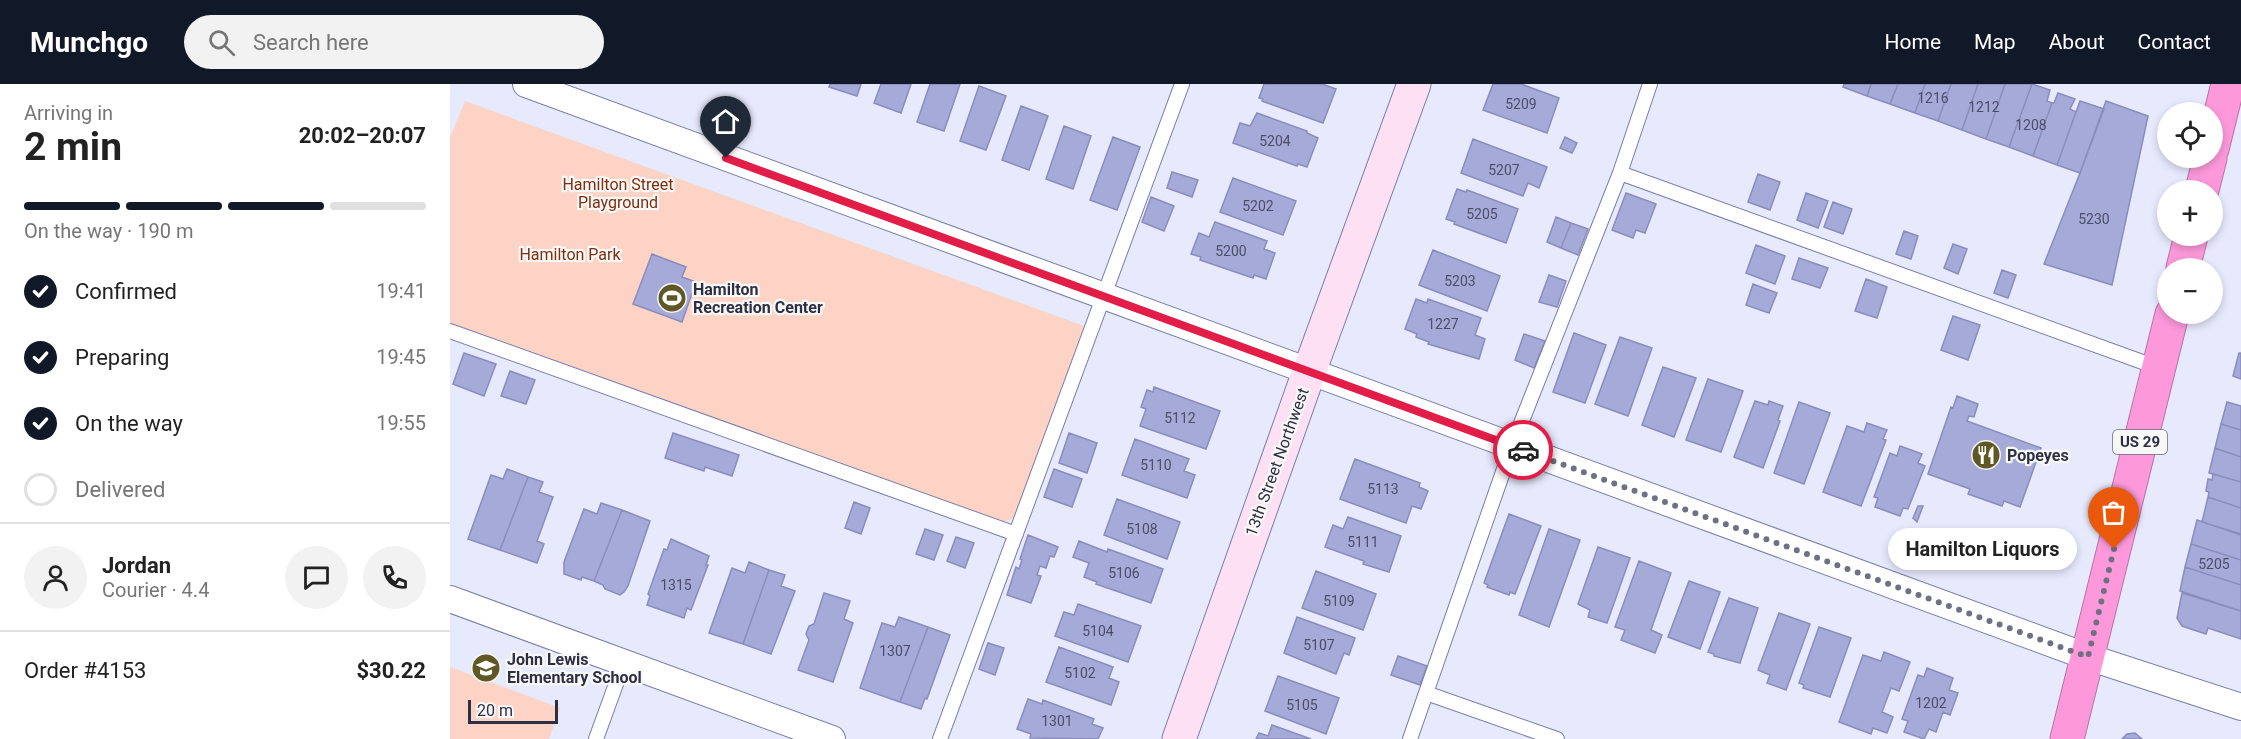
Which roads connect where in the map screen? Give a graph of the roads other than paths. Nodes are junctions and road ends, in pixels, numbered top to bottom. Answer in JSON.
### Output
{"nodes":[{"id":1,"x":526,"y":84,"type":"edge"},
{"id":2,"x":1182,"y":84,"type":"edge"},
{"id":3,"x":1414,"y":84,"type":"edge"},
{"id":4,"x":1650,"y":84,"type":"edge"},
{"id":5,"x":2228,"y":84,"type":"edge"},
{"id":6,"x":2223,"y":104,"type":"edge"},
{"id":7,"x":1620,"y":173,"type":"junction"},
{"id":8,"x":1103,"y":296,"type":"junction"},
{"id":9,"x":2170,"y":324,"type":"edge"},
{"id":10,"x":450,"y":331,"type":"edge"},
{"id":11,"x":2159,"y":368,"type":"junction"},
{"id":12,"x":1309,"y":372,"type":"junction"},
{"id":13,"x":1512,"y":446,"type":"junction"},
{"id":14,"x":1016,"y":534,"type":"junction"},
{"id":15,"x":450,"y":599,"type":"edge"},
{"id":16,"x":2088,"y":657,"type":"junction"},
{"id":17,"x":624,"y":662,"type":"junction"},
{"id":18,"x":1426,"y":693,"type":"junction"},
{"id":19,"x":2241,"y":706,"type":"edge"},
{"id":20,"x":596,"y":739,"type":"edge"},
{"id":21,"x":832,"y":739,"type":"edge"},
{"id":22,"x":940,"y":739,"type":"edge"},
{"id":23,"x":1179,"y":739,"type":"edge"},
{"id":24,"x":1410,"y":739,"type":"edge"},
{"id":25,"x":1557,"y":739,"type":"edge"},
{"id":26,"x":2067,"y":739,"type":"edge"}],
"edges":[{"from":1,"to":8,"type":"street"},
{"from":2,"to":8,"type":"lane"},
{"from":3,"to":12,"type":"street","name":"13th Street Northwest"},
{"from":4,"to":7,"type":"lane"},
{"from":5,"to":6,"type":"highway"},
{"from":7,"to":11,"type":"lane"},
{"from":7,"to":13,"type":"lane"},
{"from":8,"to":12,"type":"street"},
{"from":8,"to":14,"type":"lane"},
{"from":9,"to":11,"type":"highway","number":"US 29"},
{"from":10,"to":14,"type":"lane"},
{"from":11,"to":16,"type":"highway","number":"US 29"},
{"from":12,"to":13,"type":"street"},
{"from":12,"to":23,"type":"street","name":"13th Street Northwest"},
{"from":13,"to":16,"type":"street"},
{"from":13,"to":18,"type":"lane"},
{"from":14,"to":22,"type":"lane"},
{"from":15,"to":17,"type":"street"},
{"from":16,"to":19,"type":"street"},
{"from":16,"to":26,"type":"highway","number":"US 29"},
{"from":17,"to":20,"type":"lane"},
{"from":17,"to":21,"type":"street"},
{"from":18,"to":24,"type":"lane"},
{"from":18,"to":25,"type":"lane"}]}
